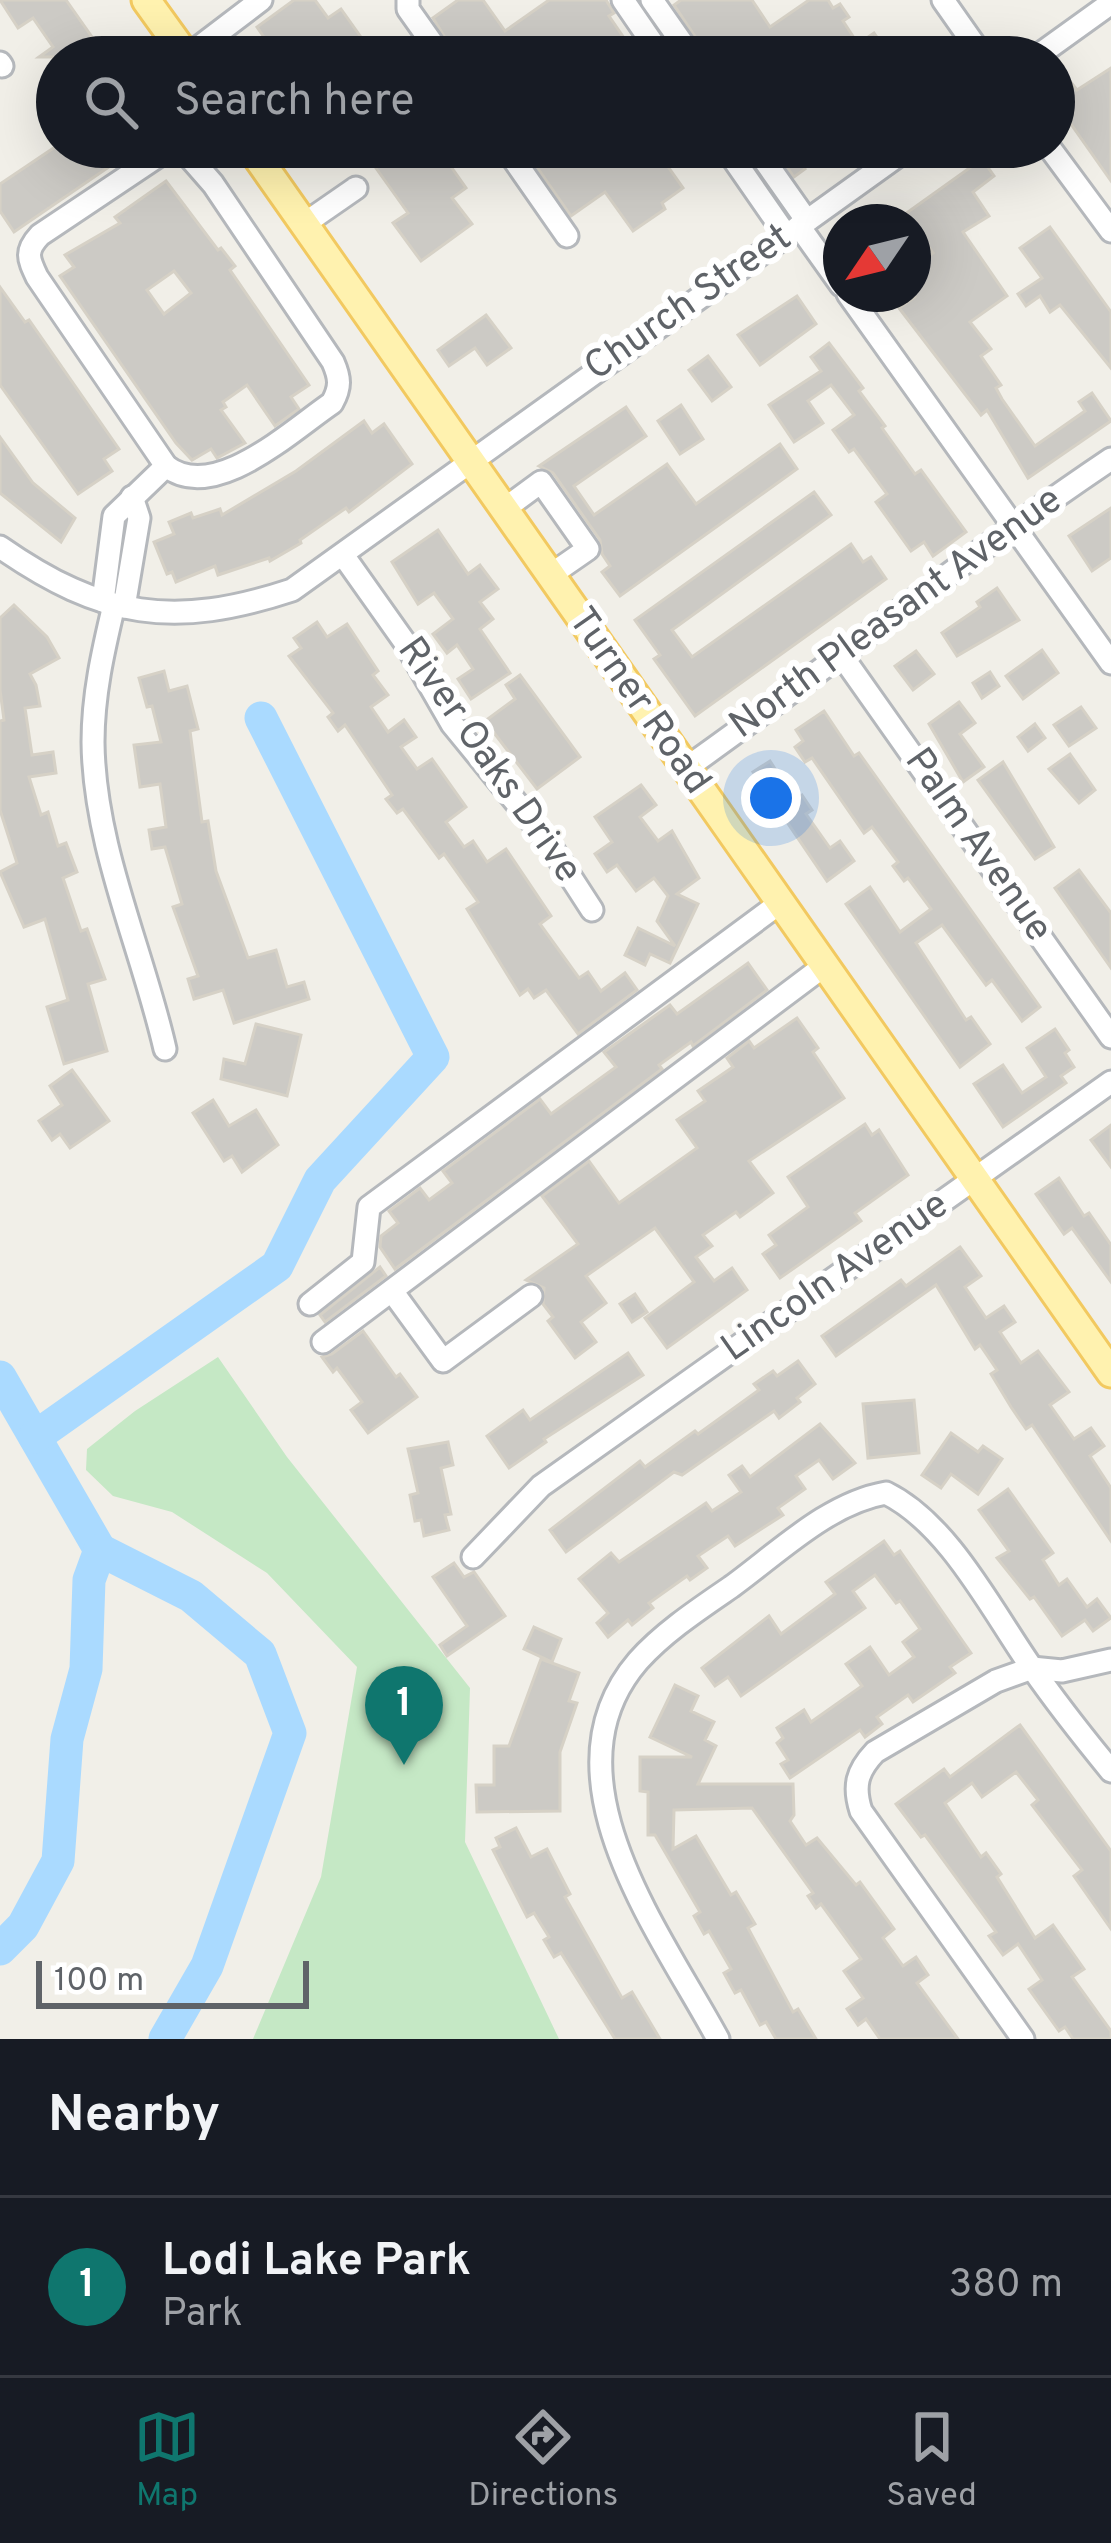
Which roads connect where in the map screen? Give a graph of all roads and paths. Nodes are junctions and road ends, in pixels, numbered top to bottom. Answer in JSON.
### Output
{"nodes":[{"id":1,"x":146,"y":0,"type":"edge"},
{"id":2,"x":261,"y":0,"type":"edge"},
{"id":3,"x":408,"y":0,"type":"edge"},
{"id":4,"x":623,"y":0,"type":"edge"},
{"id":5,"x":652,"y":0,"type":"edge"},
{"id":6,"x":943,"y":0,"type":"edge"},
{"id":7,"x":1111,"y":3,"type":"edge"},
{"id":8,"x":171,"y":36,"type":"edge"},
{"id":9,"x":214,"y":36,"type":"edge"},
{"id":10,"x":427,"y":36,"type":"edge"},
{"id":11,"x":648,"y":36,"type":"edge"},
{"id":12,"x":677,"y":36,"type":"edge"},
{"id":13,"x":968,"y":36,"type":"edge"},
{"id":14,"x":1065,"y":36,"type":"edge"},
{"id":15,"x":140,"y":168,"type":"edge"},
{"id":16,"x":197,"y":168,"type":"edge"},
{"id":17,"x":265,"y":168,"type":"edge"},
{"id":18,"x":520,"y":168,"type":"edge"},
{"id":19,"x":743,"y":168,"type":"edge"},
{"id":20,"x":766,"y":168,"type":"edge"},
{"id":21,"x":881,"y":168,"type":"edge"},
{"id":22,"x":1065,"y":168,"type":"edge"},
{"id":23,"x":356,"y":188,"type":"dead end"},
{"id":24,"x":304,"y":224,"type":"junction"},
{"id":25,"x":1109,"y":226,"type":"edge"},
{"id":26,"x":798,"y":227,"type":"junction"},
{"id":27,"x":567,"y":236,"type":"dead end"},
{"id":28,"x":823,"y":261,"type":"edge"},
{"id":29,"x":861,"y":312,"type":"edge"},
{"id":30,"x":1111,"y":459,"type":"edge"},
{"id":31,"x":469,"y":462,"type":"junction"},
{"id":32,"x":166,"y":466,"type":"junction"},
{"id":33,"x":502,"y":510,"type":"junction"},
{"id":34,"x":1012,"y":525,"type":"junction"},
{"id":35,"x":0,"y":548,"type":"edge"},
{"id":36,"x":343,"y":554,"type":"junction"},
{"id":37,"x":549,"y":576,"type":"junction"},
{"id":38,"x":114,"y":604,"type":"junction"},
{"id":39,"x":842,"y":656,"type":"junction"},
{"id":40,"x":1111,"y":663,"type":"edge"},
{"id":41,"x":685,"y":770,"type":"junction"},
{"id":42,"x":780,"y":904,"type":"junction"},
{"id":43,"x":592,"y":910,"type":"dead end"},
{"id":44,"x":824,"y":966,"type":"junction"},
{"id":45,"x":1111,"y":1036,"type":"edge"},
{"id":46,"x":165,"y":1049,"type":"dead end"},
{"id":47,"x":1111,"y":1082,"type":"edge"},
{"id":48,"x":975,"y":1180,"type":"junction"},
{"id":49,"x":392,"y":1291,"type":"junction"},
{"id":50,"x":531,"y":1296,"type":"dead end"},
{"id":51,"x":310,"y":1304,"type":"dead end"},
{"id":52,"x":323,"y":1342,"type":"dead end"},
{"id":53,"x":1111,"y":1373,"type":"edge"},
{"id":54,"x":473,"y":1556,"type":"dead end"},
{"id":55,"x":1111,"y":1660,"type":"edge"},
{"id":56,"x":1032,"y":1668,"type":"junction"},
{"id":57,"x":1111,"y":1771,"type":"edge"},
{"id":58,"x":718,"y":2039,"type":"edge"},
{"id":59,"x":1023,"y":2039,"type":"edge"}],
"edges":[{"from":1,"to":8,"type":"main road"},
{"from":2,"to":9,"type":"street"},
{"from":3,"to":10,"type":"street"},
{"from":4,"to":11,"type":"street"},
{"from":5,"to":12,"type":"street"},
{"from":6,"to":13,"type":"street"},
{"from":7,"to":14,"type":"street"},
{"from":15,"to":32,"type":"street"},
{"from":16,"to":32,"type":"street"},
{"from":17,"to":24,"type":"main road","name":"Turner Road"},
{"from":18,"to":27,"type":"street"},
{"from":19,"to":26,"type":"street"},
{"from":20,"to":26,"type":"street"},
{"from":21,"to":26,"type":"street","name":"Church Street"},
{"from":22,"to":25,"type":"street"},
{"from":23,"to":24,"type":"street"},
{"from":24,"to":31,"type":"main road","name":"Turner Road"},
{"from":26,"to":28,"type":"street"},
{"from":26,"to":31,"type":"street","name":"Church Street"},
{"from":29,"to":34,"type":"street"},
{"from":30,"to":34,"type":"street","name":"North Pleasant Avenue"},
{"from":31,"to":33,"type":"main road","name":"Turner Road"},
{"from":31,"to":36,"type":"street","name":"Church Street"},
{"from":32,"to":38,"type":"street"},
{"from":33,"to":37,"type":"main road","name":"Turner Road"},
{"from":33,"to":37,"type":"street"},
{"from":34,"to":39,"type":"street","name":"North Pleasant Avenue"},
{"from":34,"to":40,"type":"street"},
{"from":35,"to":38,"type":"street","name":"Church Street"},
{"from":36,"to":38,"type":"street","name":"Church Street"},
{"from":36,"to":43,"type":"street","name":"River Oaks Drive"},
{"from":37,"to":41,"type":"main road","name":"Turner Road"},
{"from":38,"to":46,"type":"street"},
{"from":39,"to":41,"type":"street","name":"North Pleasant Avenue"},
{"from":39,"to":45,"type":"street","name":"Palm Avenue"},
{"from":41,"to":42,"type":"main road","name":"Turner Road"},
{"from":42,"to":44,"type":"main road","name":"Turner Road"},
{"from":42,"to":51,"type":"street"},
{"from":44,"to":48,"type":"main road","name":"Turner Road"},
{"from":44,"to":49,"type":"street"},
{"from":47,"to":48,"type":"street","name":"Lincoln Avenue"},
{"from":48,"to":53,"type":"main road","name":"Turner Road"},
{"from":48,"to":54,"type":"street","name":"Lincoln Avenue"},
{"from":49,"to":50,"type":"street"},
{"from":49,"to":52,"type":"street"},
{"from":55,"to":56,"type":"street"},
{"from":56,"to":57,"type":"street"},
{"from":56,"to":58,"type":"street"},
{"from":56,"to":59,"type":"street"}]}
